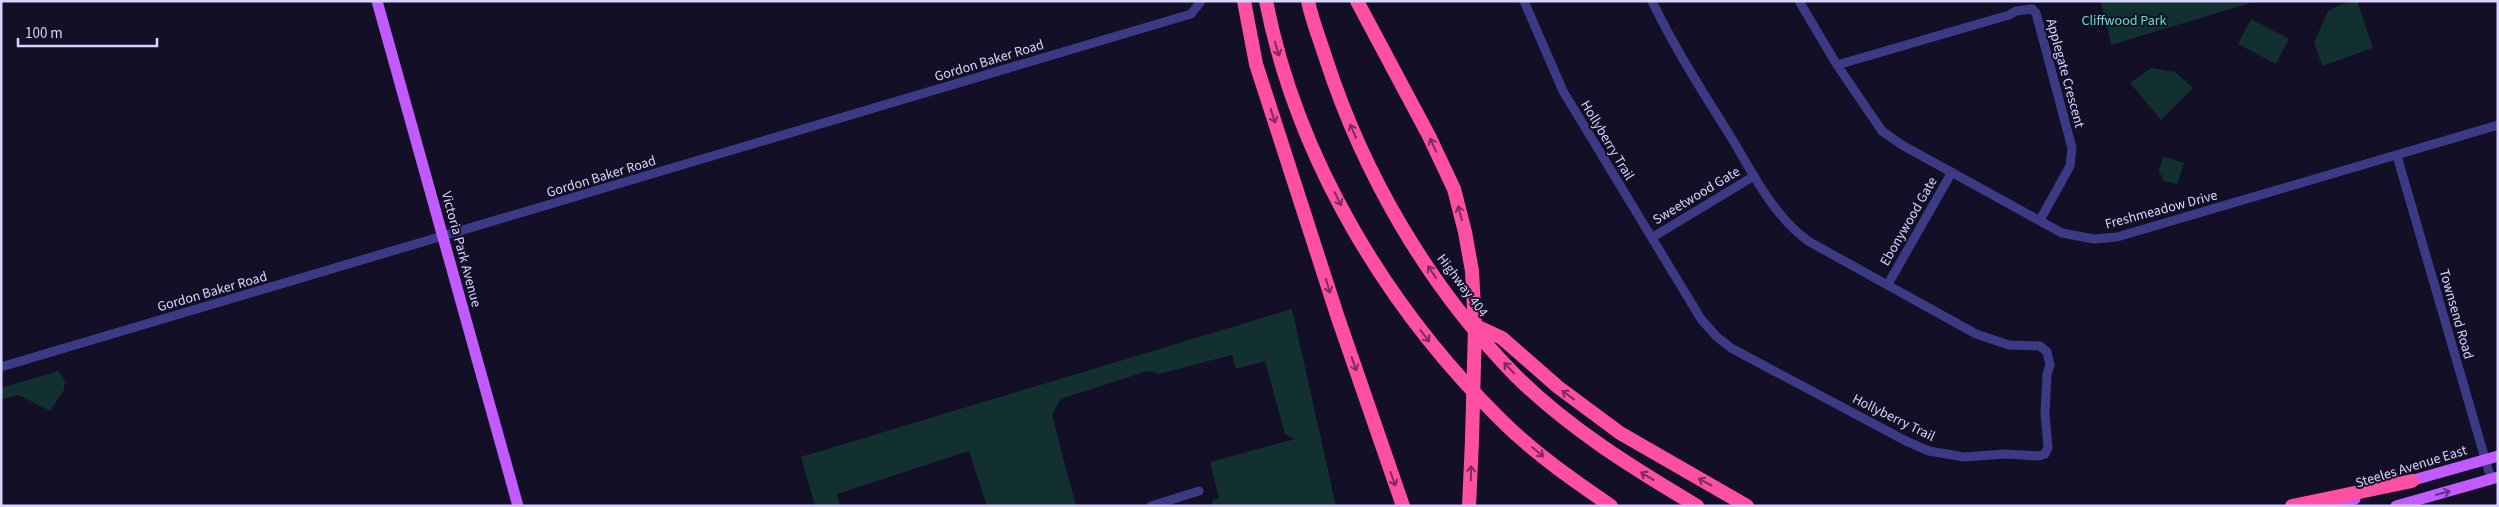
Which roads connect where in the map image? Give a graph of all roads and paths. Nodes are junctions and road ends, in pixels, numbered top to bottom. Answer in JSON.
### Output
{"nodes":[{"id":1,"x":377,"y":1,"type":"edge"},
{"id":2,"x":1201,"y":1,"type":"edge"},
{"id":3,"x":1244,"y":1,"type":"edge"},
{"id":4,"x":1266,"y":1,"type":"edge"},
{"id":5,"x":1308,"y":1,"type":"edge"},
{"id":6,"x":1357,"y":1,"type":"edge"},
{"id":7,"x":1524,"y":1,"type":"edge"},
{"id":8,"x":1652,"y":1,"type":"edge"},
{"id":9,"x":1799,"y":1,"type":"edge"},
{"id":10,"x":1837,"y":64,"type":"junction"},
{"id":11,"x":2498,"y":125,"type":"edge"},
{"id":12,"x":2397,"y":156,"type":"junction"},
{"id":13,"x":1952,"y":172,"type":"junction"},
{"id":14,"x":1754,"y":176,"type":"junction"},
{"id":15,"x":2040,"y":220,"type":"junction"},
{"id":16,"x":1653,"y":237,"type":"junction"},
{"id":17,"x":444,"y":238,"type":"junction"},
{"id":18,"x":1888,"y":284,"type":"junction"},
{"id":19,"x":1472,"y":325,"type":"junction"},
{"id":20,"x":1,"y":368,"type":"edge"},
{"id":21,"x":2498,"y":456,"type":"edge"},
{"id":22,"x":2486,"y":459,"type":"junction"},
{"id":23,"x":2494,"y":478,"type":"edge"},
{"id":24,"x":2412,"y":481,"type":"junction"},
{"id":25,"x":1199,"y":491,"type":"dead end"},
{"id":26,"x":518,"y":506,"type":"edge"},
{"id":27,"x":1151,"y":506,"type":"edge"},
{"id":28,"x":1403,"y":506,"type":"edge"},
{"id":29,"x":1469,"y":506,"type":"edge"},
{"id":30,"x":1611,"y":506,"type":"edge"},
{"id":31,"x":1697,"y":506,"type":"edge"},
{"id":32,"x":1747,"y":506,"type":"edge"},
{"id":33,"x":2292,"y":506,"type":"edge"},
{"id":34,"x":2332,"y":506,"type":"edge"},
{"id":35,"x":2396,"y":506,"type":"edge"}],
"edges":[{"from":1,"to":17,"type":"main road","name":"Victoria Park Avenue"},
{"from":2,"to":17,"type":"street","name":"Gordon Baker Road"},
{"from":3,"to":28,"type":"highway","one_way":true},
{"from":4,"to":30,"type":"highway","one_way":true},
{"from":19,"to":5,"type":"highway","name":"Highway 404","one_way":true},
{"from":29,"to":6,"type":"highway","one_way":true,"bridge":true},
{"from":7,"to":16,"type":"street","name":"Hollyberry Trail"},
{"from":8,"to":14,"type":"street","name":"Hollyberry Trail"},
{"from":9,"to":10,"type":"street","name":"Freshmeadow Drive"},
{"from":10,"to":13,"type":"street","name":"Freshmeadow Drive"},
{"from":10,"to":15,"type":"street","name":"Applegate Crescent"},
{"from":11,"to":12,"type":"street","name":"Freshmeadow Drive"},
{"from":12,"to":15,"type":"street","name":"Freshmeadow Drive"},
{"from":12,"to":22,"type":"street","name":"Townsend Road"},
{"from":13,"to":15,"type":"street","name":"Freshmeadow Drive"},
{"from":13,"to":18,"type":"street","name":"Ebonywood Gate"},
{"from":14,"to":16,"type":"street","name":"Sweetwood Gate"},
{"from":14,"to":18,"type":"street","name":"Hollyberry Trail"},
{"from":16,"to":18,"type":"street","name":"Hollyberry Trail"},
{"from":17,"to":20,"type":"street","name":"Gordon Baker Road"},
{"from":17,"to":26,"type":"main road","name":"Victoria Park Avenue"},
{"from":31,"to":19,"type":"highway","name":"Highway 404","one_way":true},
{"from":32,"to":19,"type":"highway","one_way":true},
{"from":21,"to":22,"type":"main road","name":"Steeles Avenue East"},
{"from":22,"to":23,"type":"street","name":"Townsend Road"},
{"from":22,"to":24,"type":"main road","name":"Steeles Avenue East"},
{"from":35,"to":23,"type":"main road","one_way":true},
{"from":24,"to":33,"type":"highway"},
{"from":24,"to":34,"type":"main road","name":"Steeles Avenue East"},
{"from":25,"to":27,"type":"street"}]}
